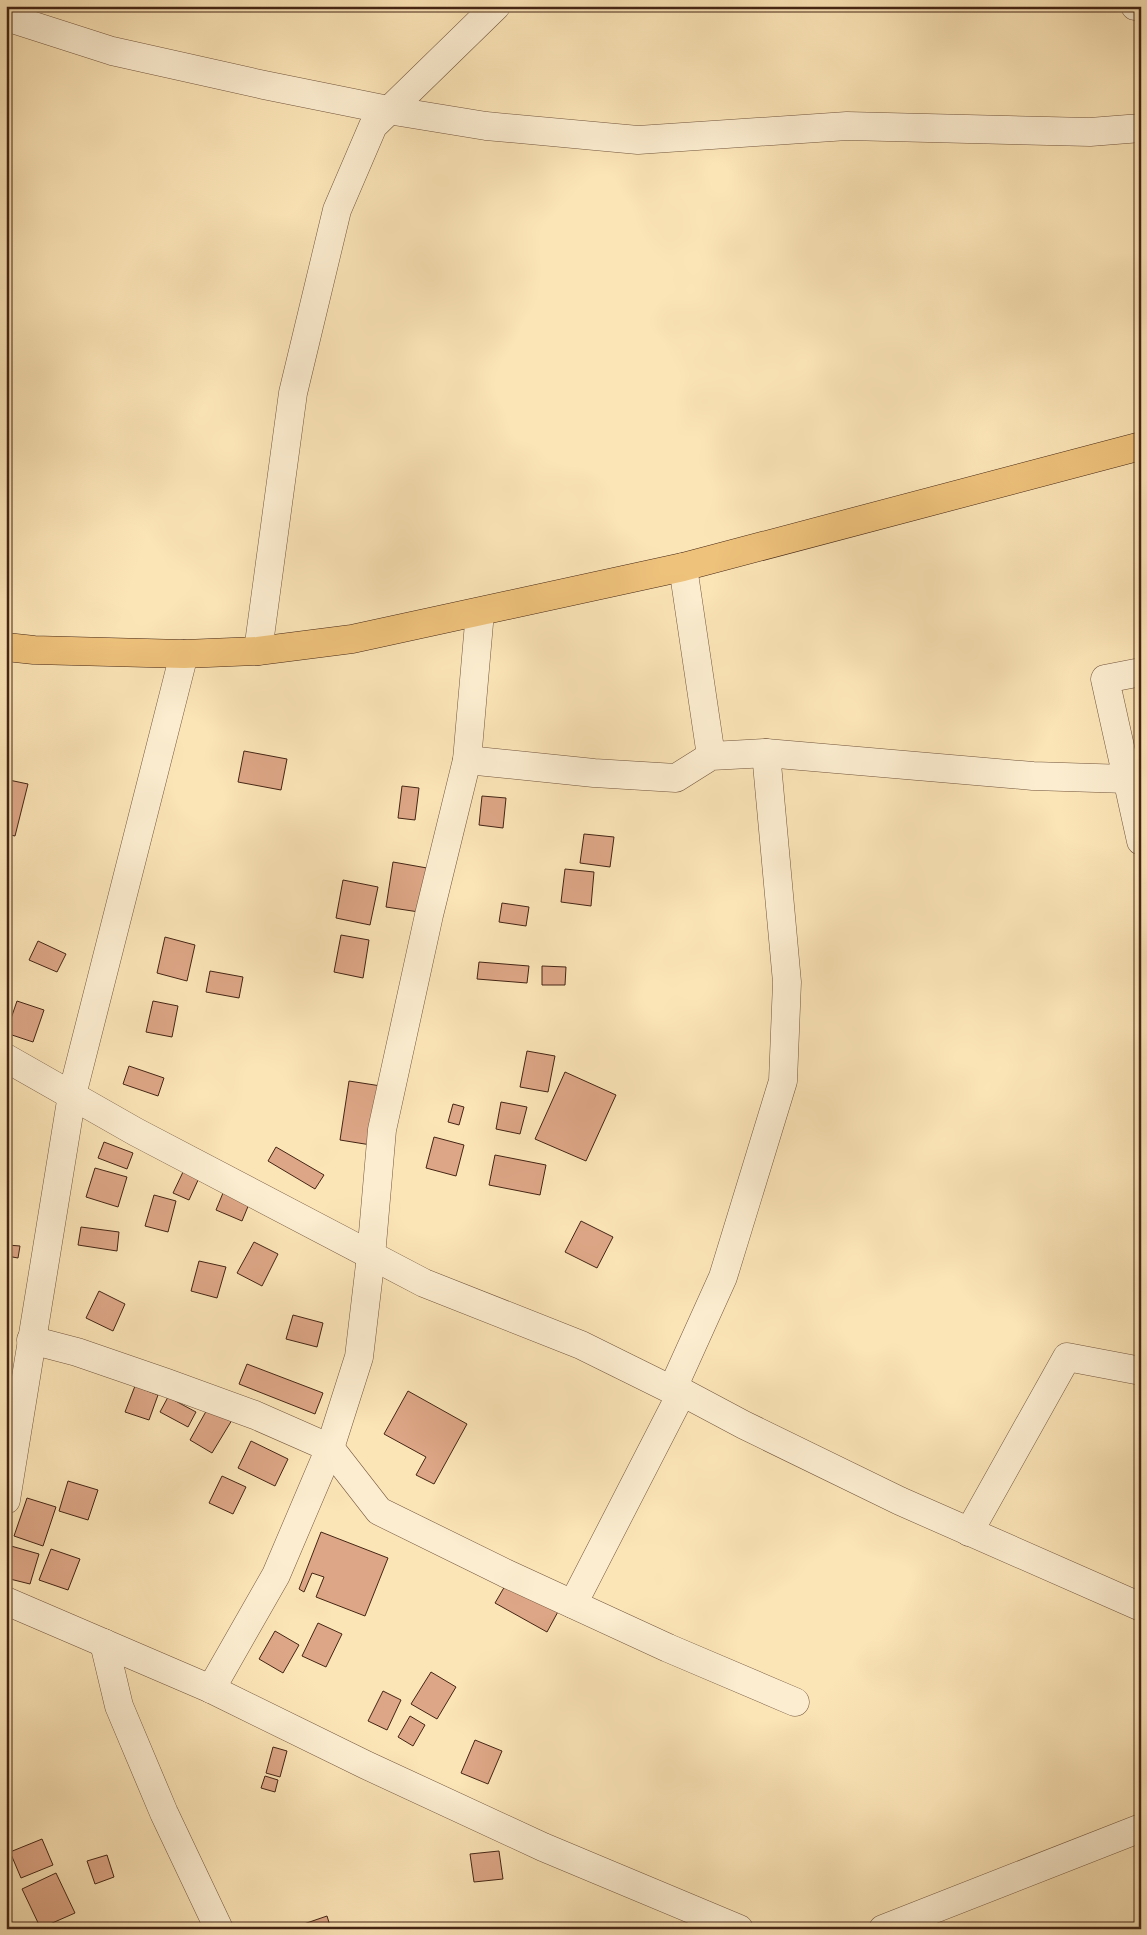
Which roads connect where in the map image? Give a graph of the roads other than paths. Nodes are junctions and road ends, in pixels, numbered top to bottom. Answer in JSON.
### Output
{"nodes":[{"id":1,"x":496,"y":6,"type":"edge"},
{"id":2,"x":1135,"y":6,"type":"edge"},
{"id":3,"x":1141,"y":7,"type":"edge"},
{"id":4,"x":6,"y":16,"type":"edge"},
{"id":5,"x":388,"y":110,"type":"junction"},
{"id":6,"x":1141,"y":128,"type":"edge"},
{"id":7,"x":1141,"y":446,"type":"edge"},
{"id":8,"x":684,"y":567,"type":"junction"},
{"id":9,"x":480,"y":612,"type":"junction"},
{"id":10,"x":6,"y":647,"type":"edge"},
{"id":11,"x":258,"y":651,"type":"junction"},
{"id":12,"x":184,"y":654,"type":"junction"},
{"id":13,"x":1141,"y":672,"type":"edge"},
{"id":14,"x":766,"y":753,"type":"junction"},
{"id":15,"x":711,"y":756,"type":"junction"},
{"id":16,"x":467,"y":760,"type":"junction"},
{"id":17,"x":1127,"y":779,"type":"junction"},
{"id":18,"x":1141,"y":841,"type":"edge"},
{"id":19,"x":6,"y":1058,"type":"edge"},
{"id":20,"x":72,"y":1095,"type":"junction"},
{"id":21,"x":372,"y":1256,"type":"junction"},
{"id":22,"x":32,"y":1340,"type":"junction"},
{"id":23,"x":1141,"y":1371,"type":"edge"},
{"id":24,"x":677,"y":1391,"type":"junction"},
{"id":25,"x":330,"y":1448,"type":"junction"},
{"id":26,"x":6,"y":1500,"type":"edge"},
{"id":27,"x":969,"y":1532,"type":"junction"},
{"id":28,"x":6,"y":1601,"type":"edge"},
{"id":29,"x":573,"y":1604,"type":"junction"},
{"id":30,"x":1141,"y":1607,"type":"edge"},
{"id":31,"x":104,"y":1643,"type":"junction"},
{"id":32,"x":211,"y":1689,"type":"junction"},
{"id":33,"x":795,"y":1702,"type":"dead end"},
{"id":34,"x":1141,"y":1828,"type":"edge"},
{"id":35,"x":219,"y":1929,"type":"edge"},
{"id":36,"x":739,"y":1929,"type":"edge"},
{"id":37,"x":883,"y":1929,"type":"edge"}],
"edges":[{"from":1,"to":5,"type":"street"},
{"from":2,"to":3,"type":"street"},
{"from":4,"to":5,"type":"street"},
{"from":5,"to":6,"type":"street"},
{"from":5,"to":11,"type":"street"},
{"from":7,"to":8,"type":"main road"},
{"from":8,"to":9,"type":"main road"},
{"from":8,"to":15,"type":"street"},
{"from":9,"to":11,"type":"main road"},
{"from":9,"to":16,"type":"street"},
{"from":10,"to":12,"type":"main road"},
{"from":11,"to":12,"type":"main road"},
{"from":12,"to":20,"type":"street"},
{"from":13,"to":17,"type":"street"},
{"from":14,"to":15,"type":"street"},
{"from":14,"to":17,"type":"street"},
{"from":14,"to":24,"type":"street"},
{"from":15,"to":16,"type":"street"},
{"from":16,"to":21,"type":"street"},
{"from":17,"to":18,"type":"street"},
{"from":19,"to":20,"type":"street"},
{"from":20,"to":21,"type":"street"},
{"from":20,"to":22,"type":"street"},
{"from":21,"to":24,"type":"street"},
{"from":21,"to":25,"type":"street"},
{"from":22,"to":25,"type":"street"},
{"from":22,"to":26,"type":"street"},
{"from":23,"to":27,"type":"street"},
{"from":24,"to":27,"type":"street"},
{"from":24,"to":29,"type":"street"},
{"from":25,"to":29,"type":"street"},
{"from":25,"to":32,"type":"street"},
{"from":27,"to":30,"type":"street"},
{"from":28,"to":31,"type":"street"},
{"from":29,"to":33,"type":"street"},
{"from":31,"to":32,"type":"street"},
{"from":31,"to":35,"type":"street"},
{"from":32,"to":36,"type":"street"},
{"from":34,"to":37,"type":"street"}]}
